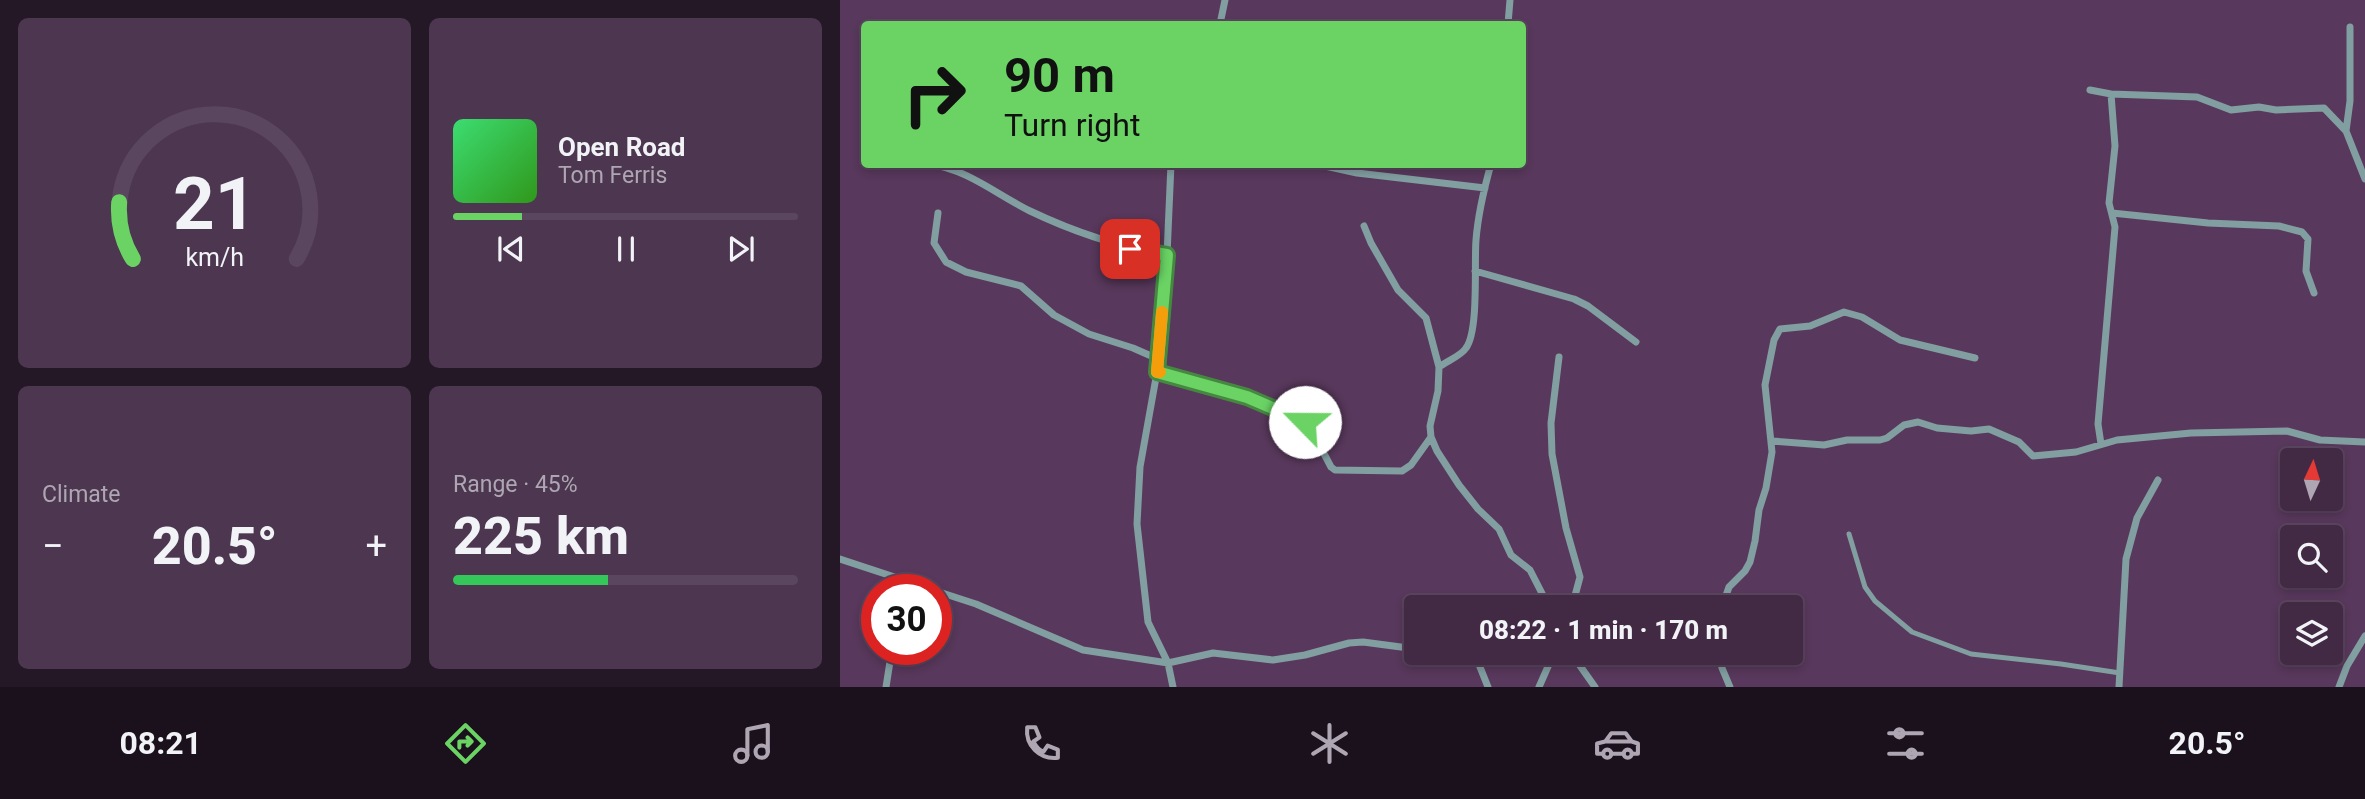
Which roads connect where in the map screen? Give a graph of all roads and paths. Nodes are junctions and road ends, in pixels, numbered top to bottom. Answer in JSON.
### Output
{"nodes":[{"id":1,"x":1225,"y":0,"type":"edge"},
{"id":2,"x":1510,"y":0,"type":"edge"},
{"id":3,"x":1222,"y":21,"type":"edge"},
{"id":4,"x":1508,"y":21,"type":"edge"},
{"id":5,"x":2350,"y":27,"type":"dead end"},
{"id":6,"x":2090,"y":90,"type":"dead end"},
{"id":7,"x":2111,"y":93,"type":"junction"},
{"id":8,"x":2346,"y":131,"type":"junction"},
{"id":9,"x":949,"y":168,"type":"edge"},
{"id":10,"x":1171,"y":168,"type":"edge"},
{"id":11,"x":1334,"y":168,"type":"edge"},
{"id":12,"x":1490,"y":168,"type":"edge"},
{"id":13,"x":2365,"y":179,"type":"edge"},
{"id":14,"x":1485,"y":188,"type":"junction"},
{"id":15,"x":938,"y":213,"type":"dead end"},
{"id":16,"x":2112,"y":213,"type":"junction"},
{"id":17,"x":1364,"y":226,"type":"dead end"},
{"id":18,"x":1167,"y":255,"type":"junction"},
{"id":19,"x":1475,"y":271,"type":"junction"},
{"id":20,"x":2314,"y":293,"type":"dead end"},
{"id":21,"x":1636,"y":342,"type":"dead end"},
{"id":22,"x":1559,"y":357,"type":"dead end"},
{"id":23,"x":1975,"y":358,"type":"dead end"},
{"id":24,"x":1158,"y":359,"type":"junction"},
{"id":25,"x":1439,"y":367,"type":"junction"},
{"id":26,"x":1157,"y":372,"type":"junction"},
{"id":27,"x":1431,"y":437,"type":"junction"},
{"id":28,"x":1772,"y":441,"type":"junction"},
{"id":29,"x":2365,"y":442,"type":"edge"},
{"id":30,"x":2102,"y":444,"type":"junction"},
{"id":31,"x":2158,"y":480,"type":"dead end"},
{"id":32,"x":1849,"y":534,"type":"dead end"},
{"id":33,"x":840,"y":559,"type":"edge"},
{"id":34,"x":886,"y":574,"type":"edge"},
{"id":35,"x":1543,"y":595,"type":"edge"},
{"id":36,"x":1575,"y":595,"type":"edge"},
{"id":37,"x":1726,"y":595,"type":"edge"},
{"id":38,"x":952,"y":596,"type":"edge"},
{"id":39,"x":2365,"y":636,"type":"edge"},
{"id":40,"x":1404,"y":647,"type":"edge"},
{"id":41,"x":1168,"y":663,"type":"junction"},
{"id":42,"x":889,"y":665,"type":"edge"},
{"id":43,"x":1479,"y":665,"type":"edge"},
{"id":44,"x":1549,"y":665,"type":"edge"},
{"id":45,"x":1580,"y":665,"type":"edge"},
{"id":46,"x":1722,"y":665,"type":"edge"},
{"id":47,"x":2120,"y":673,"type":"junction"},
{"id":48,"x":886,"y":687,"type":"edge"},
{"id":49,"x":1173,"y":687,"type":"edge"},
{"id":50,"x":1488,"y":687,"type":"edge"},
{"id":51,"x":1539,"y":687,"type":"edge"},
{"id":52,"x":1595,"y":687,"type":"edge"},
{"id":53,"x":1730,"y":687,"type":"edge"},
{"id":54,"x":2119,"y":687,"type":"edge"},
{"id":55,"x":2339,"y":687,"type":"edge"}],
"edges":[{"from":1,"to":3,"type":"street"},
{"from":2,"to":4,"type":"street"},
{"from":5,"to":8,"type":"street"},
{"from":6,"to":7,"type":"street"},
{"from":7,"to":8,"type":"street"},
{"from":7,"to":16,"type":"street"},
{"from":8,"to":13,"type":"street"},
{"from":9,"to":18,"type":"street"},
{"from":10,"to":18,"type":"street"},
{"from":11,"to":14,"type":"street"},
{"from":12,"to":14,"type":"street"},
{"from":14,"to":19,"type":"street"},
{"from":15,"to":24,"type":"street"},
{"from":16,"to":20,"type":"street"},
{"from":16,"to":30,"type":"street"},
{"from":17,"to":25,"type":"street"},
{"from":18,"to":24,"type":"street"},
{"from":19,"to":21,"type":"street"},
{"from":19,"to":25,"type":"street"},
{"from":22,"to":36,"type":"street"},
{"from":23,"to":28,"type":"street"},
{"from":24,"to":26,"type":"street"},
{"from":25,"to":27,"type":"street"},
{"from":26,"to":27,"type":"street"},
{"from":26,"to":41,"type":"street"},
{"from":27,"to":35,"type":"street"},
{"from":28,"to":30,"type":"street"},
{"from":28,"to":37,"type":"street"},
{"from":29,"to":30,"type":"street"},
{"from":31,"to":47,"type":"street"},
{"from":32,"to":47,"type":"lane"},
{"from":33,"to":34,"type":"street"},
{"from":38,"to":41,"type":"street"},
{"from":39,"to":55,"type":"street"},
{"from":40,"to":41,"type":"street"},
{"from":41,"to":49,"type":"street"},
{"from":42,"to":48,"type":"street"},
{"from":43,"to":50,"type":"street"},
{"from":44,"to":51,"type":"street"},
{"from":45,"to":52,"type":"street"},
{"from":46,"to":53,"type":"street"},
{"from":47,"to":54,"type":"street"}]}
